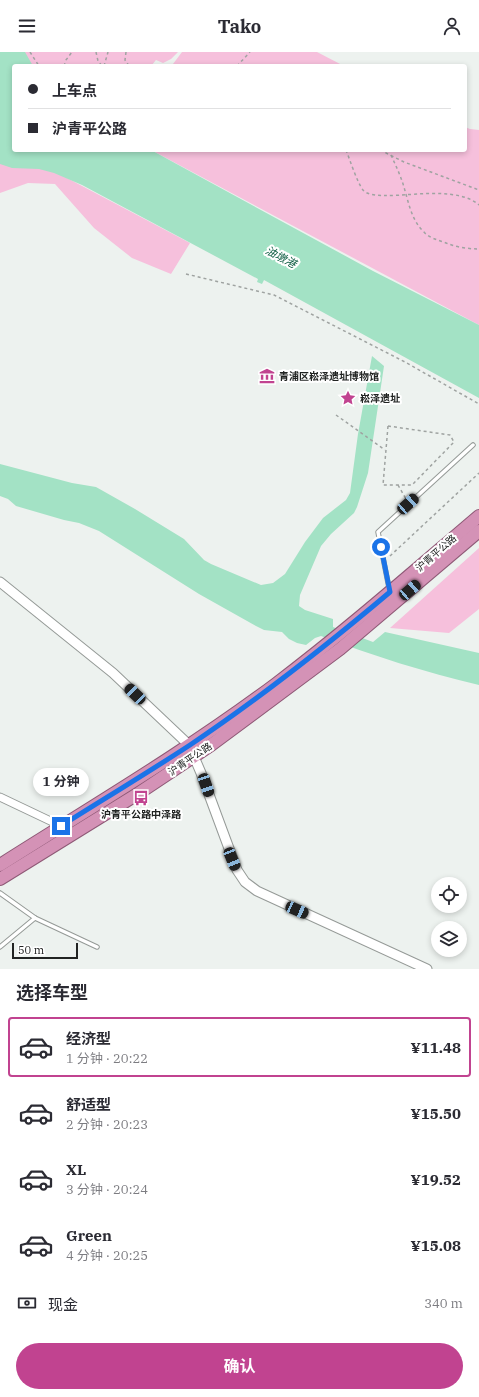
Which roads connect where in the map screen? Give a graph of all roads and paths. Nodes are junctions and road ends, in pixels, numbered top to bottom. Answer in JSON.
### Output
{"nodes":[{"id":1,"x":30,"y":52,"type":"edge"},
{"id":2,"x":72,"y":52,"type":"edge"},
{"id":3,"x":96,"y":52,"type":"edge"},
{"id":4,"x":108,"y":52,"type":"edge"},
{"id":5,"x":126,"y":52,"type":"edge"},
{"id":6,"x":250,"y":52,"type":"edge"},
{"id":7,"x":38,"y":64,"type":"edge"},
{"id":8,"x":65,"y":64,"type":"edge"},
{"id":9,"x":101,"y":64,"type":"edge"},
{"id":10,"x":104,"y":64,"type":"edge"},
{"id":11,"x":128,"y":64,"type":"edge"},
{"id":12,"x":239,"y":64,"type":"edge"},
{"id":13,"x":347,"y":152,"type":"edge"},
{"id":14,"x":384,"y":152,"type":"edge"},
{"id":15,"x":391,"y":156,"type":"junction"},
{"id":16,"x":479,"y":190,"type":"edge"},
{"id":17,"x":406,"y":194,"type":"junction"},
{"id":18,"x":479,"y":205,"type":"edge"},
{"id":19,"x":479,"y":249,"type":"edge"},
{"id":20,"x":186,"y":274,"type":"dead end"},
{"id":21,"x":479,"y":404,"type":"edge"},
{"id":22,"x":336,"y":415,"type":"dead end"},
{"id":23,"x":473,"y":445,"type":"dead end"},
{"id":24,"x":385,"y":450,"type":"junction"},
{"id":25,"x":479,"y":474,"type":"edge"},
{"id":26,"x":398,"y":485,"type":"junction"},
{"id":27,"x":408,"y":504,"type":"junction"},
{"id":28,"x":479,"y":516,"type":"edge"},
{"id":29,"x":479,"y":531,"type":"edge"},
{"id":30,"x":384,"y":562,"type":"junction"},
{"id":31,"x":0,"y":582,"type":"edge"},
{"id":32,"x":390,"y":592,"type":"junction"},
{"id":33,"x":189,"y":746,"type":"junction"},
{"id":34,"x":195,"y":756,"type":"junction"},
{"id":35,"x":0,"y":796,"type":"edge"},
{"id":36,"x":61,"y":826,"type":"junction"},
{"id":37,"x":0,"y":864,"type":"edge"},
{"id":38,"x":0,"y":879,"type":"edge"},
{"id":39,"x":0,"y":893,"type":"edge"},
{"id":40,"x":35,"y":918,"type":"junction"},
{"id":41,"x":97,"y":947,"type":"dead end"},
{"id":42,"x":0,"y":948,"type":"edge"},
{"id":43,"x":427,"y":969,"type":"edge"}],
"edges":[{"from":1,"to":7,"type":"path"},
{"from":2,"to":8,"type":"path"},
{"from":3,"to":9,"type":"path"},
{"from":4,"to":10,"type":"path"},
{"from":5,"to":11,"type":"path"},
{"from":6,"to":12,"type":"path"},
{"from":13,"to":17,"type":"path"},
{"from":14,"to":15,"type":"path"},
{"from":15,"to":16,"type":"path"},
{"from":15,"to":17,"type":"path"},
{"from":17,"to":18,"type":"path"},
{"from":17,"to":19,"type":"path"},
{"from":20,"to":21,"type":"path"},
{"from":22,"to":24,"type":"path"},
{"from":23,"to":27,"type":"lane"},
{"from":24,"to":26,"type":"path"},
{"from":24,"to":26,"type":"path"},
{"from":25,"to":30,"type":"path"},
{"from":26,"to":27,"type":"path"},
{"from":27,"to":30,"type":"lane"},
{"from":28,"to":32,"type":"highway","name":"沪青平公路"},
{"from":29,"to":34,"type":"highway","name":"沪青平公路"},
{"from":30,"to":32,"type":"lane"},
{"from":31,"to":33,"type":"street"},
{"from":32,"to":33,"type":"highway","name":"沪青平公路"},
{"from":33,"to":34,"type":"street"},
{"from":33,"to":36,"type":"highway","name":"沪青平公路"},
{"from":34,"to":38,"type":"highway","name":"沪青平公路"},
{"from":34,"to":43,"type":"street"},
{"from":35,"to":36,"type":"street"},
{"from":36,"to":37,"type":"highway","name":"沪青平公路"},
{"from":39,"to":40,"type":"lane"},
{"from":40,"to":41,"type":"lane"},
{"from":40,"to":42,"type":"lane"}]}
